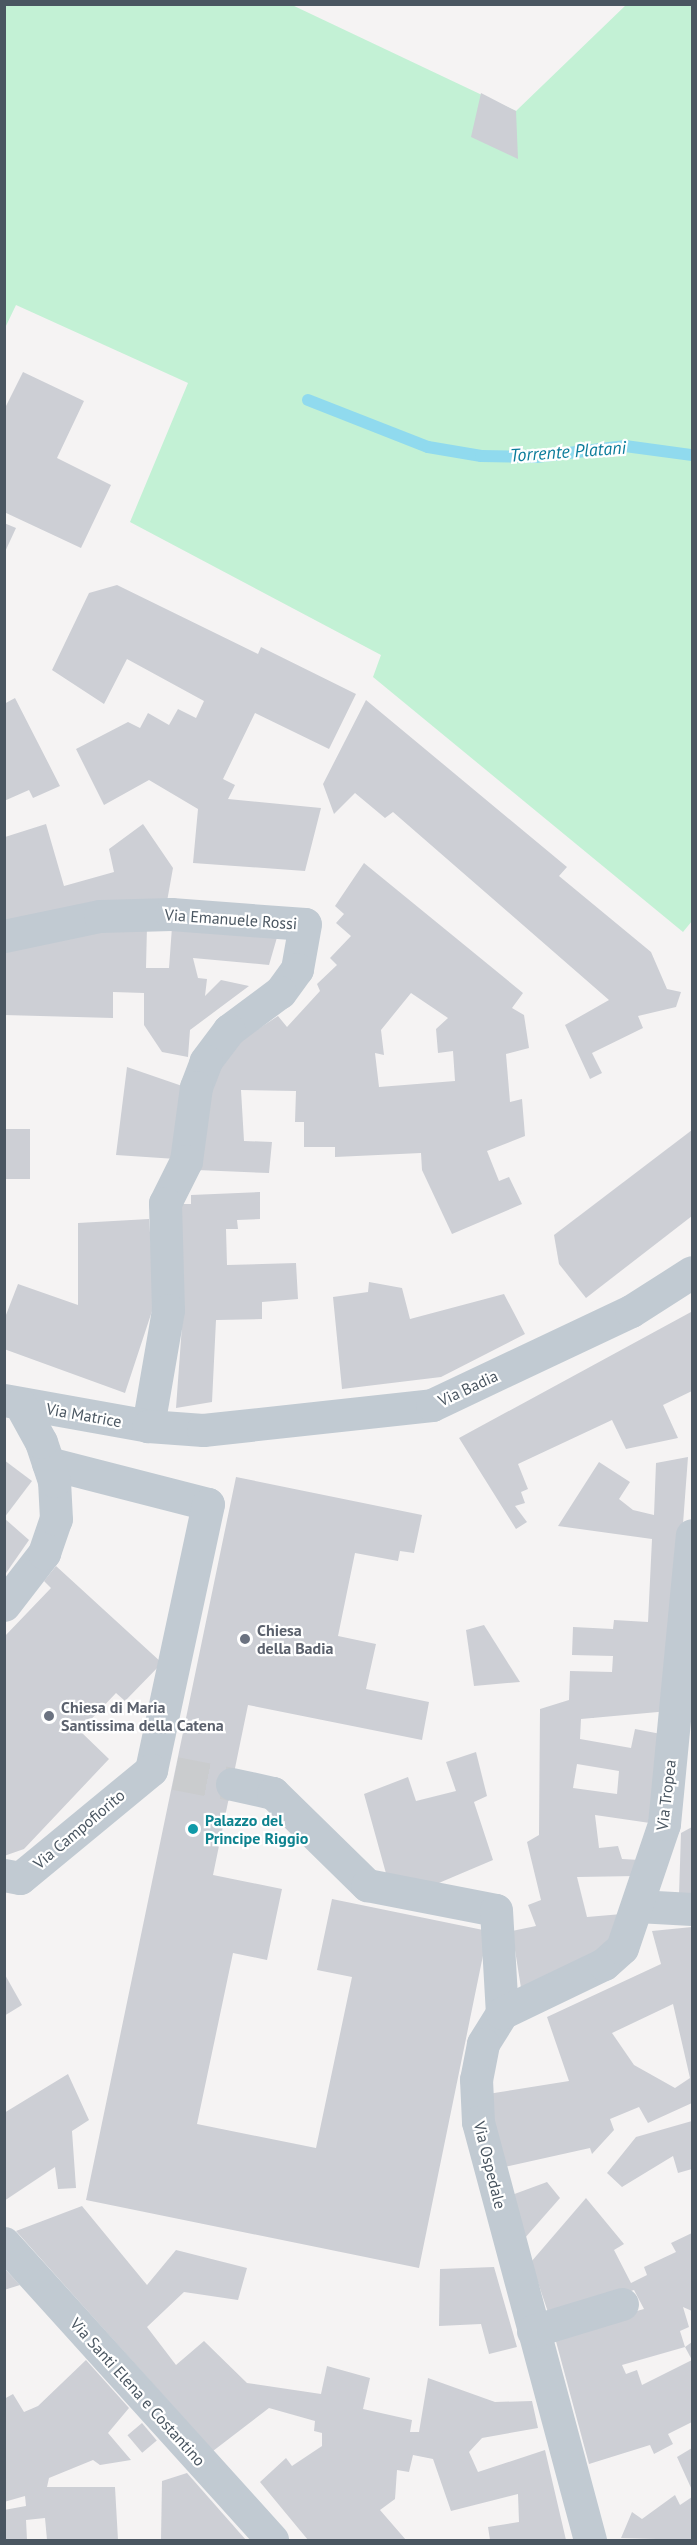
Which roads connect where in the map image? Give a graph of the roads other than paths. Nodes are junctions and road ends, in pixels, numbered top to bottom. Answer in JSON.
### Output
{"nodes":[{"id":1,"x":4,"y":936,"type":"edge"},
{"id":2,"x":693,"y":1272,"type":"edge"},
{"id":3,"x":12,"y":1402,"type":"edge"},
{"id":4,"x":148,"y":1426,"type":"junction"},
{"id":5,"x":48,"y":1463,"type":"junction"},
{"id":6,"x":693,"y":1535,"type":"edge"},
{"id":7,"x":4,"y":1605,"type":"edge"},
{"id":8,"x":232,"y":1784,"type":"tunnel mouth"},
{"id":9,"x":4,"y":1875,"type":"edge"},
{"id":10,"x":637,"y":1906,"type":"junction"},
{"id":11,"x":693,"y":1909,"type":"edge"},
{"id":12,"x":502,"y":2013,"type":"junction"},
{"id":13,"x":4,"y":2242,"type":"edge"},
{"id":14,"x":622,"y":2304,"type":"dead end"},
{"id":15,"x":533,"y":2331,"type":"junction"},
{"id":16,"x":272,"y":2541,"type":"edge"},
{"id":17,"x":590,"y":2541,"type":"edge"}],
"edges":[{"from":1,"to":4,"type":"street","name":"Via Emanuele Rossi"},
{"from":2,"to":4,"type":"street","name":"Via Badia"},
{"from":3,"to":4,"type":"street","name":"Via Matrice"},
{"from":3,"to":5,"type":"street","name":"Via Matrice"},
{"from":5,"to":7,"type":"street","name":"Via Matrice"},
{"from":5,"to":9,"type":"street","name":"Via Campofiorito"},
{"from":6,"to":10,"type":"street","name":"Via Tropea"},
{"from":8,"to":12,"type":"street"},
{"from":10,"to":11,"type":"street"},
{"from":10,"to":12,"type":"street","name":"Via Tropea"},
{"from":12,"to":15,"type":"street","name":"Via Ospedale"},
{"from":13,"to":16,"type":"street","name":"Via Santi Elena e Costantino"},
{"from":14,"to":15,"type":"street"},
{"from":15,"to":17,"type":"street","name":"Via Ospedale"}]}
